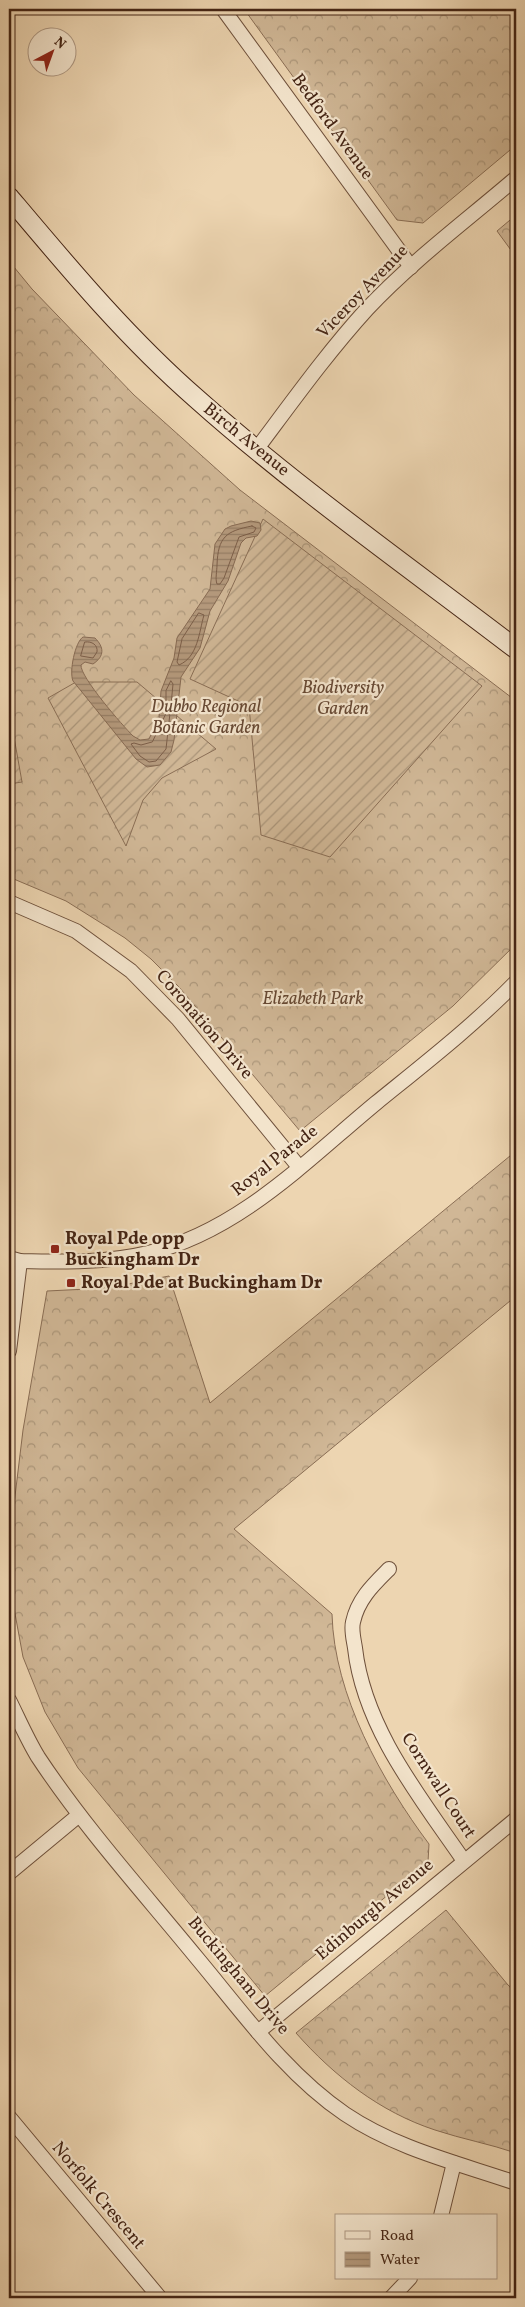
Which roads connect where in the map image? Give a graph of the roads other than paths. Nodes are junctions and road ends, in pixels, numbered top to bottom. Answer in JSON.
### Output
{"nodes":[{"id":1,"x":223,"y":9,"type":"edge"},
{"id":2,"x":516,"y":178,"type":"edge"},
{"id":3,"x":9,"y":197,"type":"edge"},
{"id":4,"x":411,"y":267,"type":"junction"},
{"id":5,"x":256,"y":450,"type":"junction"},
{"id":6,"x":516,"y":649,"type":"edge"},
{"id":7,"x":9,"y":902,"type":"edge"},
{"id":8,"x":516,"y":982,"type":"edge"},
{"id":9,"x":299,"y":1167,"type":"junction"},
{"id":10,"x":14,"y":1260,"type":"edge"},
{"id":11,"x":9,"y":1351,"type":"edge"},
{"id":12,"x":388,"y":1569,"type":"dead end"},
{"id":13,"x":9,"y":1700,"type":"edge"},
{"id":14,"x":79,"y":1815,"type":"junction"},
{"id":15,"x":516,"y":1819,"type":"edge"},
{"id":16,"x":464,"y":1861,"type":"junction"},
{"id":17,"x":9,"y":1873,"type":"edge"},
{"id":18,"x":258,"y":2032,"type":"junction"},
{"id":19,"x":9,"y":2117,"type":"edge"},
{"id":20,"x":454,"y":2163,"type":"junction"},
{"id":21,"x":516,"y":2183,"type":"edge"},
{"id":22,"x":441,"y":2214,"type":"edge"},
{"id":23,"x":408,"y":2280,"type":"edge"},
{"id":24,"x":160,"y":2298,"type":"edge"},
{"id":25,"x":390,"y":2298,"type":"edge"}],
"edges":[{"from":1,"to":4,"type":"street","name":"Bedford Avenue"},
{"from":2,"to":4,"type":"street","name":"Viceroy Avenue"},
{"from":3,"to":5,"type":"street","name":"Birch Avenue"},
{"from":4,"to":5,"type":"street","name":"Viceroy Avenue"},
{"from":5,"to":6,"type":"street","name":"Birch Avenue"},
{"from":7,"to":9,"type":"street","name":"Coronation Drive"},
{"from":8,"to":9,"type":"street","name":"Royal Parade"},
{"from":9,"to":10,"type":"street","name":"Royal Parade"},
{"from":10,"to":11,"type":"street"},
{"from":12,"to":16,"type":"street","name":"Cornwall Court"},
{"from":13,"to":14,"type":"street","name":"Buckingham Drive"},
{"from":14,"to":17,"type":"street"},
{"from":14,"to":18,"type":"street","name":"Buckingham Drive"},
{"from":15,"to":16,"type":"street","name":"Edinburgh Avenue"},
{"from":16,"to":18,"type":"street","name":"Edinburgh Avenue"},
{"from":18,"to":20,"type":"street","name":"Buckingham Drive"},
{"from":19,"to":24,"type":"street","name":"Norfolk Crescent"},
{"from":20,"to":21,"type":"street","name":"Buckingham Drive"},
{"from":20,"to":22,"type":"street"},
{"from":23,"to":25,"type":"street"}]}
